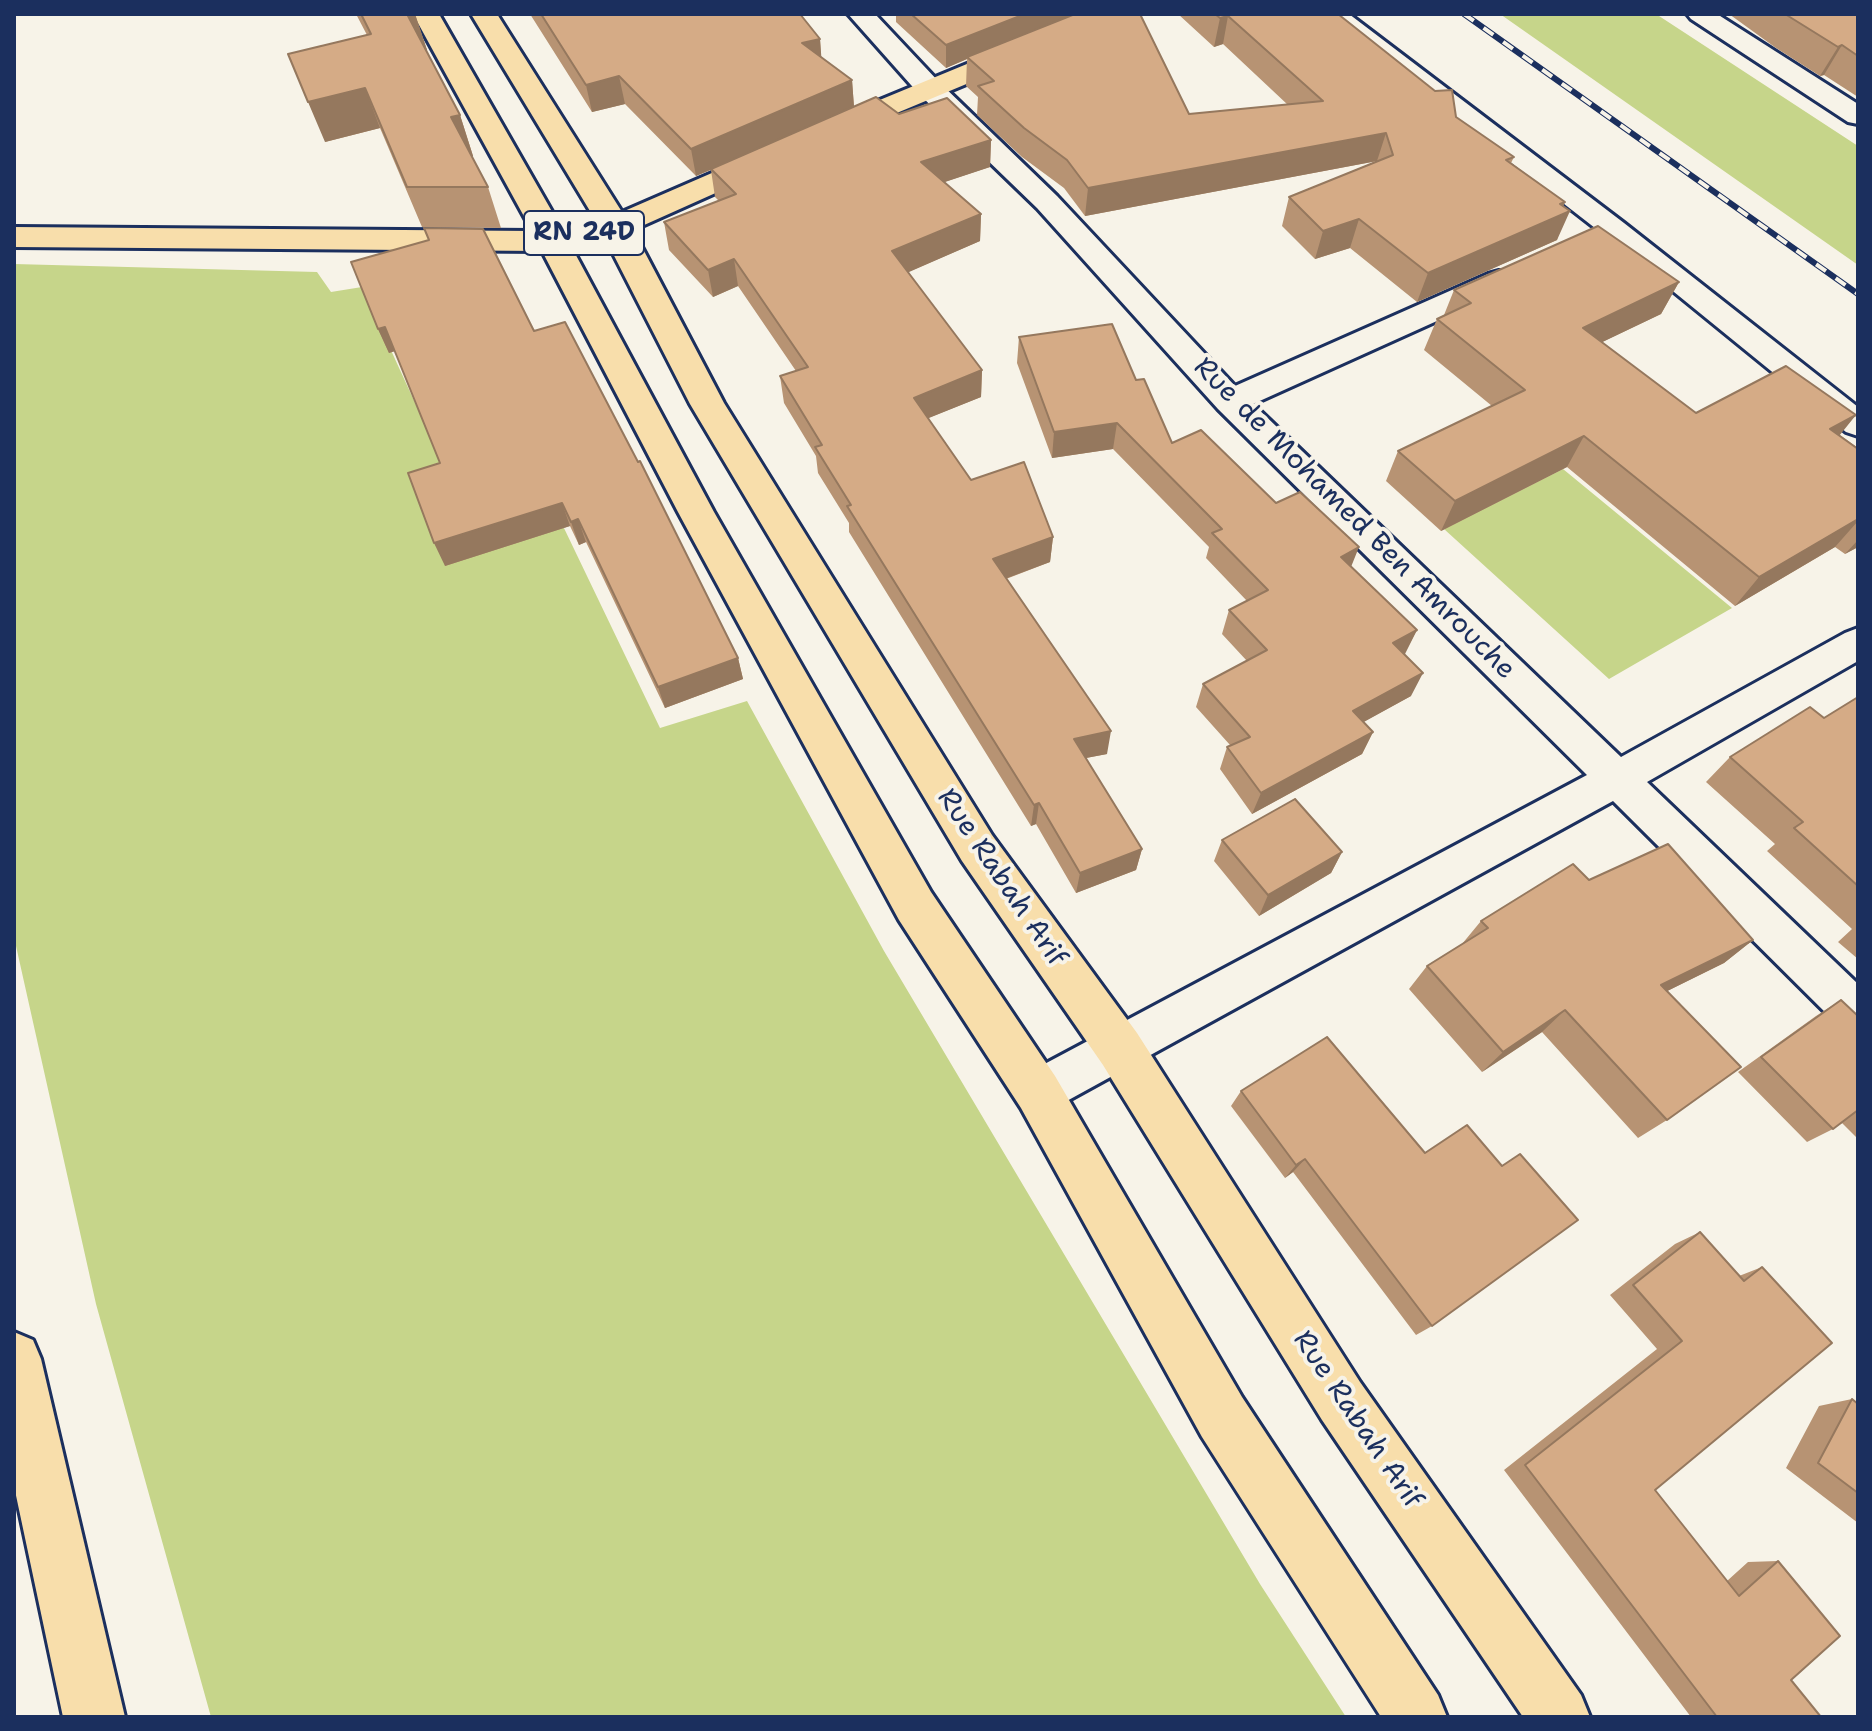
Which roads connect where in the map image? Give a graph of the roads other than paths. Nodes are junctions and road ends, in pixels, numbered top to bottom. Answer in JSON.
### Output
{"nodes":[{"id":1,"x":426,"y":14,"type":"edge"},
{"id":2,"x":484,"y":14,"type":"edge"},
{"id":3,"x":861,"y":14,"type":"edge"},
{"id":4,"x":1111,"y":14,"type":"edge"},
{"id":5,"x":1333,"y":14,"type":"edge"},
{"id":6,"x":1700,"y":14,"type":"edge"},
{"id":7,"x":929,"y":88,"type":"junction"},
{"id":8,"x":1858,"y":116,"type":"edge"},
{"id":9,"x":615,"y":226,"type":"junction"},
{"id":10,"x":14,"y":237,"type":"edge"},
{"id":11,"x":553,"y":241,"type":"junction"},
{"id":12,"x":1529,"y":267,"type":"edge"},
{"id":13,"x":1230,"y":401,"type":"junction"},
{"id":14,"x":1858,"y":424,"type":"edge"},
{"id":15,"x":1858,"y":643,"type":"edge"},
{"id":16,"x":1618,"y":778,"type":"junction"},
{"id":17,"x":1858,"y":1014,"type":"edge"},
{"id":18,"x":1120,"y":1049,"type":"junction"},
{"id":19,"x":1038,"y":1092,"type":"junction"},
{"id":20,"x":14,"y":1359,"type":"edge"},
{"id":21,"x":94,"y":1717,"type":"edge"},
{"id":22,"x":1416,"y":1717,"type":"edge"},
{"id":23,"x":1559,"y":1717,"type":"edge"}],
"edges":[{"from":1,"to":11,"type":"main road"},
{"from":2,"to":9,"type":"main road","name":"Rue Rabah Arif"},
{"from":3,"to":7,"type":"street","name":"Rue de Mohamed Ben Amrouche"},
{"from":4,"to":7,"type":"main road","number":"RN 24D"},
{"from":5,"to":14,"type":"street"},
{"from":6,"to":8,"type":"street"},
{"from":7,"to":9,"type":"main road","number":"RN 24D"},
{"from":7,"to":13,"type":"street","name":"Rue de Mohamed Ben Amrouche"},
{"from":9,"to":11,"type":"main road","number":"RN 24D"},
{"from":9,"to":18,"type":"main road","name":"Rue Rabah Arif"},
{"from":10,"to":11,"type":"main road","number":"RN 24D"},
{"from":11,"to":19,"type":"main road"},
{"from":12,"to":13,"type":"street"},
{"from":13,"to":16,"type":"street","name":"Rue de Mohamed Ben Amrouche"},
{"from":15,"to":16,"type":"street"},
{"from":16,"to":17,"type":"street","name":"Rue de Mohamed Ben Amrouche"},
{"from":16,"to":18,"type":"street"},
{"from":18,"to":19,"type":"street"},
{"from":18,"to":23,"type":"main road","name":"Rue Rabah Arif"},
{"from":19,"to":22,"type":"main road"},
{"from":20,"to":21,"type":"main road"}]}
